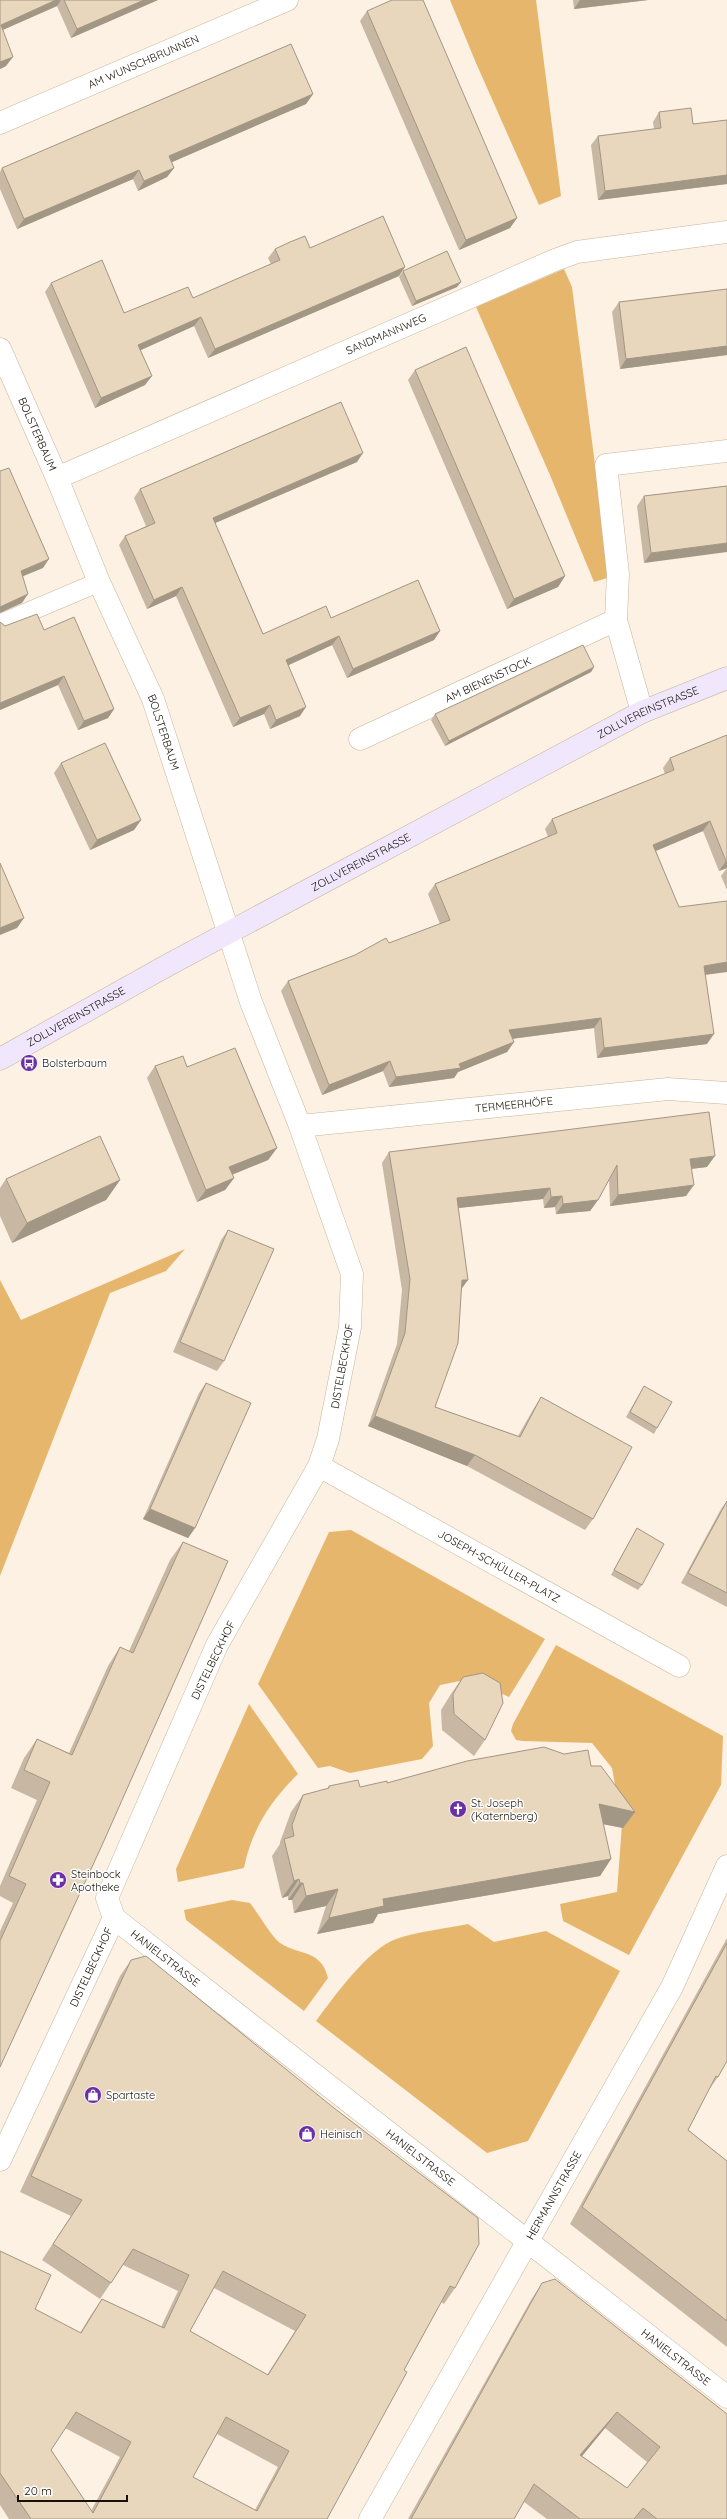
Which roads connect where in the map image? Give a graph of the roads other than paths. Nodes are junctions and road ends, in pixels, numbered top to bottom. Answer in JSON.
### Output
{"nodes":[{"id":1,"x":286,"y":0,"type":"edge"},
{"id":2,"x":0,"y":123,"type":"edge"},
{"id":3,"x":727,"y":232,"type":"edge"},
{"id":4,"x":0,"y":349,"type":"edge"},
{"id":5,"x":727,"y":451,"type":"edge"},
{"id":6,"x":57,"y":478,"type":"junction"},
{"id":7,"x":99,"y":582,"type":"junction"},
{"id":8,"x":616,"y":620,"type":"junction"},
{"id":9,"x":0,"y":624,"type":"edge"},
{"id":10,"x":727,"y":678,"type":"edge"},
{"id":11,"x":642,"y":712,"type":"junction"},
{"id":12,"x":360,"y":739,"type":"dead end"},
{"id":13,"x":228,"y":933,"type":"junction"},
{"id":14,"x":0,"y":1059,"type":"edge"},
{"id":15,"x":727,"y":1093,"type":"edge"},
{"id":16,"x":300,"y":1126,"type":"junction"},
{"id":17,"x":319,"y":1466,"type":"junction"},
{"id":18,"x":679,"y":1666,"type":"dead end"},
{"id":19,"x":727,"y":1866,"type":"edge"},
{"id":20,"x":114,"y":1918,"type":"junction"},
{"id":21,"x":0,"y":2160,"type":"edge"},
{"id":22,"x":528,"y":2240,"type":"junction"},
{"id":23,"x":727,"y":2397,"type":"edge"},
{"id":24,"x":370,"y":2519,"type":"edge"}],
"edges":[{"from":1,"to":2,"type":"street","name":"AM WUNSCHBRUNNEN"},
{"from":3,"to":6,"type":"street","name":"SANDMANNWEG"},
{"from":4,"to":6,"type":"street","name":"BOLSTERBAUM"},
{"from":5,"to":8,"type":"street"},
{"from":6,"to":7,"type":"street","name":"BOLSTERBAUM"},
{"from":7,"to":9,"type":"lane"},
{"from":7,"to":13,"type":"street","name":"BOLSTERBAUM"},
{"from":8,"to":11,"type":"street"},
{"from":8,"to":12,"type":"street","name":"AM BIENENSTOCK"},
{"from":10,"to":11,"type":"main road","name":"ZOLLVEREINSTRASSE"},
{"from":11,"to":13,"type":"main road","name":"ZOLLVEREINSTRASSE"},
{"from":13,"to":14,"type":"main road","name":"ZOLLVEREINSTRASSE"},
{"from":13,"to":16,"type":"street","name":"BOLSTERBAUM"},
{"from":15,"to":16,"type":"street","name":"TERMEERHÖFE"},
{"from":16,"to":17,"type":"street","name":"DISTELBECKHOF"},
{"from":17,"to":18,"type":"street","name":"JOSEPH-SCHÜLLER-PLATZ"},
{"from":17,"to":20,"type":"street","name":"DISTELBECKHOF"},
{"from":19,"to":22,"type":"street","name":"HERMANNSTRASSE"},
{"from":20,"to":21,"type":"street","name":"DISTELBECKHOF"},
{"from":20,"to":22,"type":"street","name":"HANIELSTRASSE"},
{"from":22,"to":23,"type":"street","name":"HANIELSTRASSE"},
{"from":22,"to":24,"type":"street","name":"HERMANNSTRASSE"}]}
